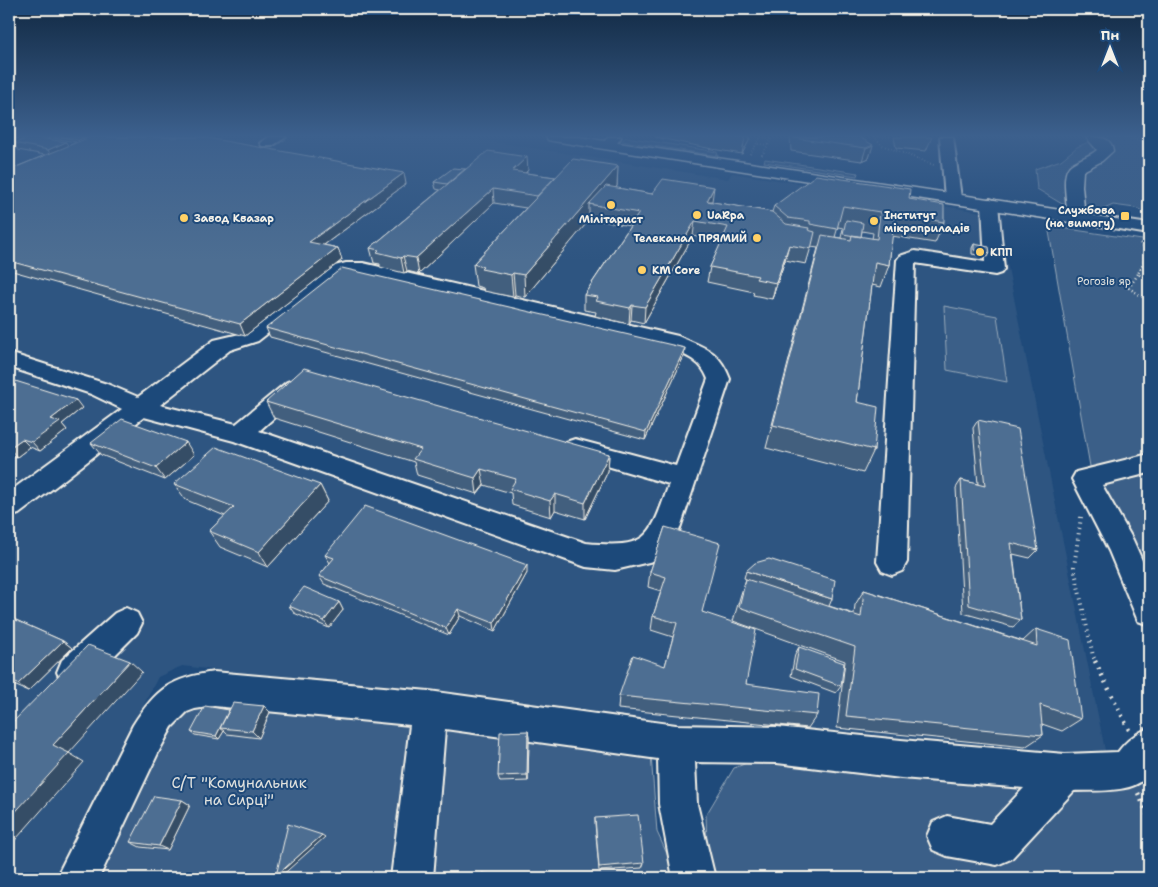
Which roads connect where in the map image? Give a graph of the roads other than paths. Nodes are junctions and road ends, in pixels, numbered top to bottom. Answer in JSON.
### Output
{"nodes":[{"id":1,"x":836,"y":178,"type":"edge"},
{"id":2,"x":951,"y":178,"type":"edge"},
{"id":3,"x":1073,"y":178,"type":"edge"},
{"id":4,"x":953,"y":198,"type":"junction"},
{"id":5,"x":990,"y":204,"type":"junction"},
{"id":6,"x":1076,"y":218,"type":"junction"},
{"id":7,"x":1142,"y":234,"type":"edge"},
{"id":8,"x":9,"y":360,"type":"edge"},
{"id":9,"x":310,"y":374,"type":"edge"},
{"id":10,"x":141,"y":408,"type":"junction"},
{"id":11,"x":240,"y":434,"type":"junction"},
{"id":12,"x":550,"y":441,"type":"edge"},
{"id":13,"x":1149,"y":464,"type":"edge"},
{"id":14,"x":685,"y":478,"type":"junction"},
{"id":15,"x":9,"y":506,"type":"edge"},
{"id":16,"x":892,"y":562,"type":"dead end"},
{"id":17,"x":1149,"y":611,"type":"edge"},
{"id":18,"x":126,"y":623,"type":"dead end"},
{"id":19,"x":54,"y":690,"type":"edge"},
{"id":20,"x":429,"y":709,"type":"junction"},
{"id":21,"x":676,"y":743,"type":"junction"},
{"id":22,"x":1145,"y":750,"type":"edge"},
{"id":23,"x":1065,"y":773,"type":"junction"},
{"id":24,"x":947,"y":836,"type":"dead end"},
{"id":25,"x":77,"y":878,"type":"edge"},
{"id":26,"x":412,"y":878,"type":"edge"},
{"id":27,"x":694,"y":878,"type":"edge"}],
"edges":[{"from":1,"to":4,"type":"main road"},
{"from":2,"to":4,"type":"street"},
{"from":3,"to":6,"type":"main road"},
{"from":4,"to":5,"type":"main road"},
{"from":5,"to":6,"type":"main road"},
{"from":5,"to":16,"type":"street"},
{"from":6,"to":7,"type":"street"},
{"from":8,"to":10,"type":"street"},
{"from":9,"to":11,"type":"street"},
{"from":10,"to":11,"type":"street"},
{"from":10,"to":14,"type":"street"},
{"from":10,"to":15,"type":"street"},
{"from":11,"to":14,"type":"street"},
{"from":12,"to":14,"type":"street"},
{"from":13,"to":17,"type":"street"},
{"from":18,"to":19,"type":"street"},
{"from":20,"to":21,"type":"street"},
{"from":20,"to":25,"type":"street"},
{"from":20,"to":26,"type":"street"},
{"from":21,"to":23,"type":"street"},
{"from":21,"to":27,"type":"street"},
{"from":22,"to":23,"type":"street"},
{"from":23,"to":24,"type":"street"}]}
